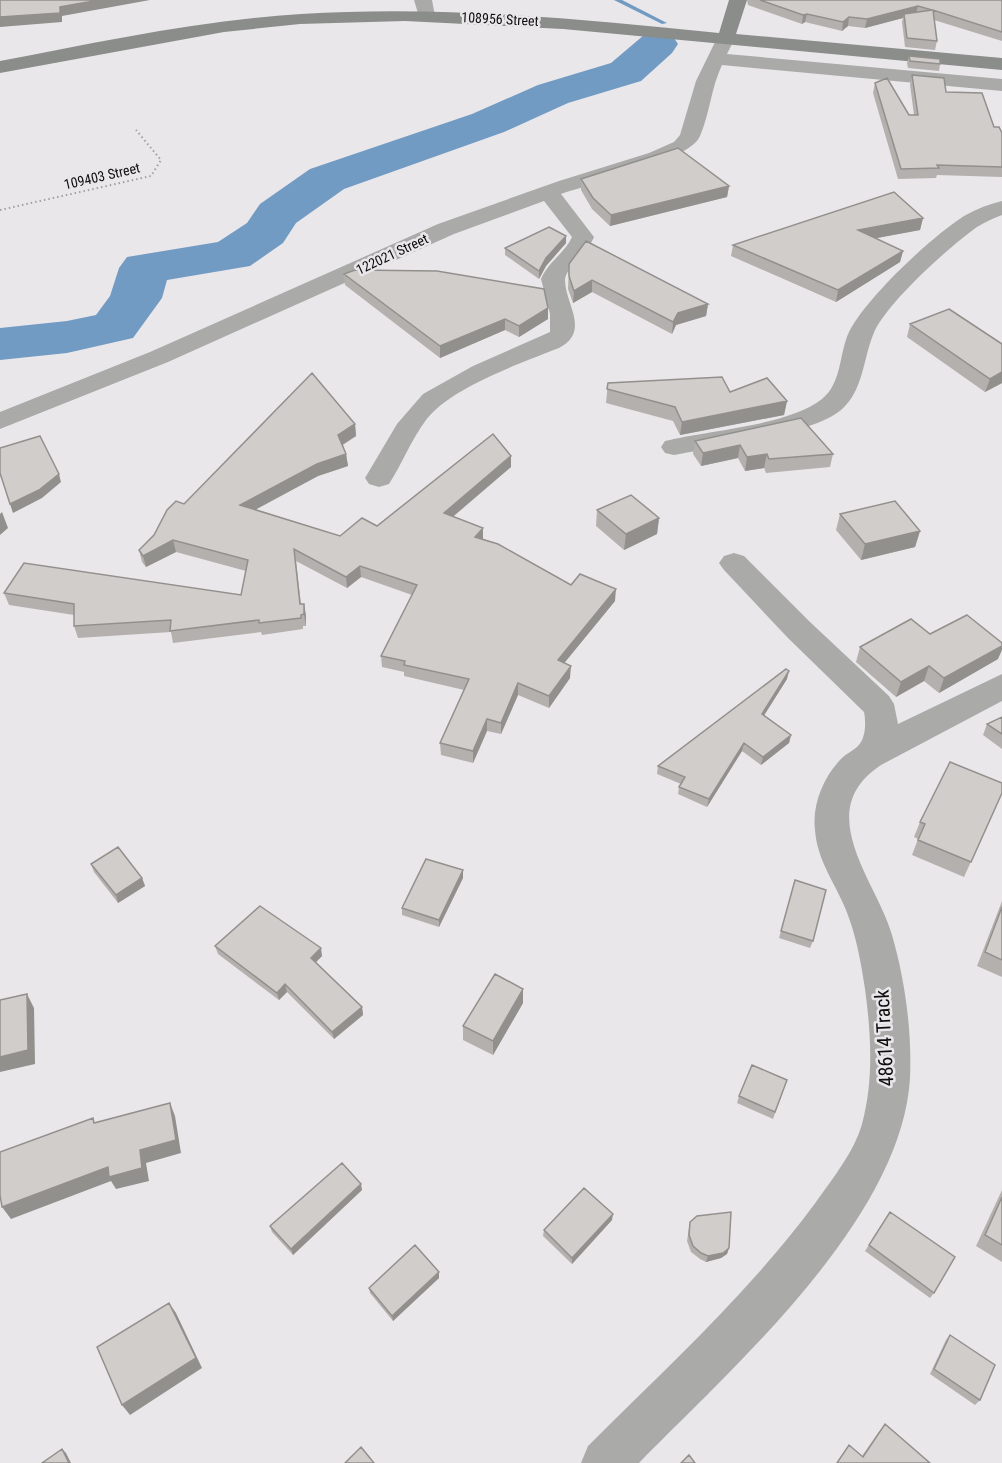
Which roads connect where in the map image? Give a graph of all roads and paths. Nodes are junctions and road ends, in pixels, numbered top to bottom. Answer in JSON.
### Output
{"nodes":[{"id":1,"x":738,"y":0,"type":"edge"},
{"id":2,"x":425,"y":8,"type":"edge"},
{"id":3,"x":726,"y":38,"type":"junction"},
{"id":4,"x":717,"y":59,"type":"junction"},
{"id":5,"x":1002,"y":64,"type":"edge"},
{"id":6,"x":0,"y":67,"type":"edge"},
{"id":7,"x":1002,"y":85,"type":"edge"},
{"id":8,"x":136,"y":130,"type":"dead end"},
{"id":9,"x":548,"y":192,"type":"junction"},
{"id":10,"x":1002,"y":207,"type":"edge"},
{"id":11,"x":0,"y":210,"type":"edge"},
{"id":12,"x":0,"y":420,"type":"edge"},
{"id":13,"x":674,"y":447,"type":"dead end"},
{"id":14,"x":379,"y":478,"type":"dead end"},
{"id":15,"x":734,"y":563,"type":"dead end"},
{"id":16,"x":1002,"y":686,"type":"edge"},
{"id":17,"x":872,"y":754,"type":"junction"},
{"id":18,"x":605,"y":1463,"type":"edge"}],
"edges":[{"from":1,"to":3,"type":"street"},
{"from":2,"to":3,"type":"street","name":"108956 Street"},
{"from":2,"to":6,"type":"street","name":"108956 Street"},
{"from":3,"to":4,"type":"street","name":"122021 Street"},
{"from":3,"to":5,"type":"street","name":"108956 Street"},
{"from":4,"to":7,"type":"street"},
{"from":4,"to":9,"type":"street","name":"122021 Street"},
{"from":8,"to":11,"type":"path","name":"109403 Street"},
{"from":9,"to":12,"type":"street","name":"122021 Street"},
{"from":9,"to":14,"type":"street"},
{"from":10,"to":13,"type":"street"},
{"from":15,"to":17,"type":"street"},
{"from":16,"to":17,"type":"street","name":"48614 Track"},
{"from":17,"to":18,"type":"street","name":"48614 Track"}]}
